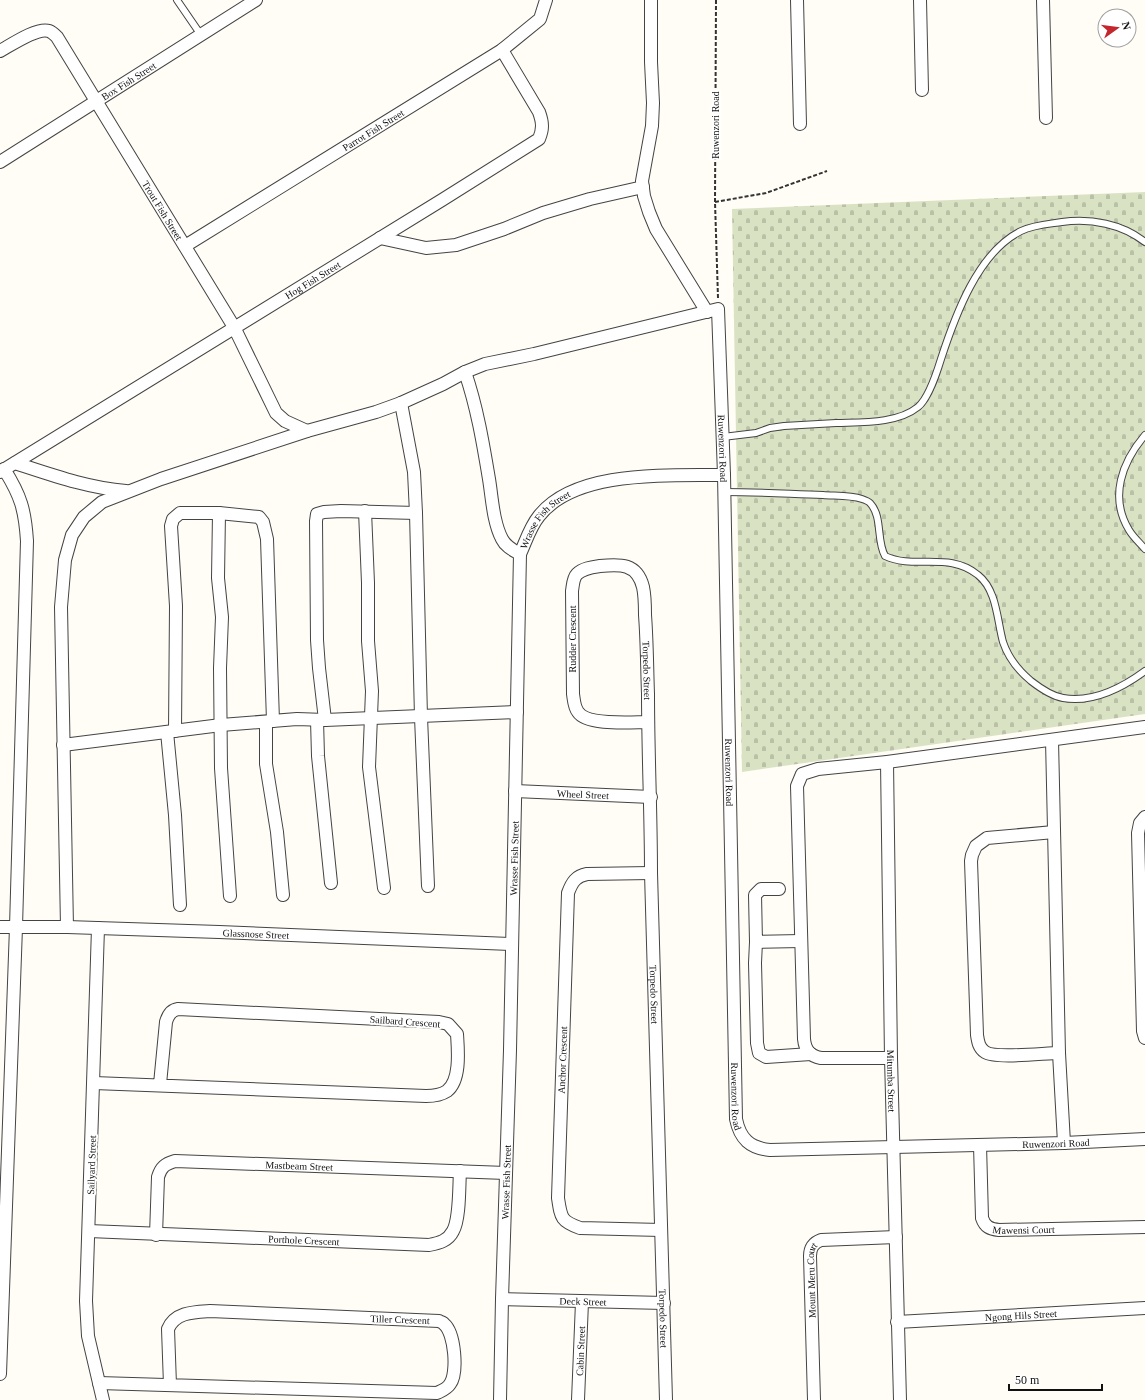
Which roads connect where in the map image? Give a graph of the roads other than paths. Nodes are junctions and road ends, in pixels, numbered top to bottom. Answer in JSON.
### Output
{"nodes":[{"id":1,"x":177,"y":0,"type":"edge"},
{"id":2,"x":256,"y":0,"type":"edge"},
{"id":3,"x":546,"y":0,"type":"edge"},
{"id":4,"x":651,"y":0,"type":"edge"},
{"id":5,"x":797,"y":0,"type":"edge"},
{"id":6,"x":920,"y":0,"type":"edge"},
{"id":7,"x":1043,"y":0,"type":"edge"},
{"id":8,"x":202,"y":35,"type":"junction"},
{"id":9,"x":502,"y":50,"type":"junction"},
{"id":10,"x":0,"y":51,"type":"edge"},
{"id":11,"x":922,"y":90,"type":"dead end"},
{"id":12,"x":97,"y":102,"type":"junction"},
{"id":13,"x":1046,"y":118,"type":"dead end"},
{"id":14,"x":800,"y":124,"type":"dead end"},
{"id":15,"x":0,"y":162,"type":"edge"},
{"id":16,"x":643,"y":187,"type":"junction"},
{"id":17,"x":380,"y":238,"type":"junction"},
{"id":18,"x":1145,"y":242,"type":"edge"},
{"id":19,"x":185,"y":246,"type":"junction"},
{"id":20,"x":713,"y":311,"type":"junction"},
{"id":21,"x":234,"y":327,"type":"junction"},
{"id":22,"x":465,"y":372,"type":"junction"},
{"id":23,"x":401,"y":404,"type":"junction"},
{"id":24,"x":307,"y":431,"type":"junction"},
{"id":25,"x":1145,"y":435,"type":"edge"},
{"id":26,"x":723,"y":437,"type":"junction"},
{"id":27,"x":15,"y":463,"type":"junction"},
{"id":28,"x":2,"y":471,"type":"edge"},
{"id":29,"x":724,"y":475,"type":"junction"},
{"id":30,"x":130,"y":491,"type":"junction"},
{"id":31,"x":724,"y":492,"type":"junction"},
{"id":32,"x":365,"y":511,"type":"junction"},
{"id":33,"x":218,"y":513,"type":"junction"},
{"id":34,"x":416,"y":513,"type":"junction"},
{"id":35,"x":1145,"y":549,"type":"edge"},
{"id":36,"x":520,"y":554,"type":"junction"},
{"id":37,"x":644,"y":589,"type":"joint"},
{"id":38,"x":1145,"y":671,"type":"edge"},
{"id":39,"x":517,"y":712,"type":"junction"},
{"id":40,"x":421,"y":716,"type":"junction"},
{"id":41,"x":371,"y":717,"type":"junction"},
{"id":42,"x":321,"y":720,"type":"junction"},
{"id":43,"x":270,"y":722,"type":"junction"},
{"id":44,"x":648,"y":722,"type":"junction"},
{"id":45,"x":221,"y":725,"type":"junction"},
{"id":46,"x":1145,"y":726,"type":"edge"},
{"id":47,"x":171,"y":732,"type":"junction"},
{"id":48,"x":1052,"y":740,"type":"junction"},
{"id":49,"x":63,"y":745,"type":"junction"},
{"id":50,"x":886,"y":762,"type":"junction"},
{"id":51,"x":514,"y":791,"type":"junction"},
{"id":52,"x":651,"y":797,"type":"junction"},
{"id":53,"x":1145,"y":817,"type":"edge"},
{"id":54,"x":1054,"y":832,"type":"junction"},
{"id":55,"x":651,"y":873,"type":"junction"},
{"id":56,"x":331,"y":883,"type":"dead end"},
{"id":57,"x":428,"y":886,"type":"dead end"},
{"id":58,"x":384,"y":888,"type":"dead end"},
{"id":59,"x":779,"y":889,"type":"dead end"},
{"id":60,"x":283,"y":894,"type":"dead end"},
{"id":61,"x":230,"y":896,"type":"dead end"},
{"id":62,"x":180,"y":905,"type":"dead end"},
{"id":63,"x":0,"y":927,"type":"edge"},
{"id":64,"x":16,"y":927,"type":"junction"},
{"id":65,"x":67,"y":927,"type":"junction"},
{"id":66,"x":98,"y":928,"type":"junction"},
{"id":67,"x":801,"y":941,"type":"junction"},
{"id":68,"x":756,"y":942,"type":"junction"},
{"id":69,"x":512,"y":944,"type":"junction"},
{"id":70,"x":1145,"y":1038,"type":"edge"},
{"id":71,"x":1060,"y":1053,"type":"junction"},
{"id":72,"x":811,"y":1054,"type":"junction"},
{"id":73,"x":891,"y":1058,"type":"junction"},
{"id":74,"x":94,"y":1083,"type":"junction"},
{"id":75,"x":160,"y":1084,"type":"junction"},
{"id":76,"x":1145,"y":1139,"type":"edge"},
{"id":77,"x":1064,"y":1142,"type":"junction"},
{"id":78,"x":980,"y":1145,"type":"junction"},
{"id":79,"x":893,"y":1147,"type":"junction"},
{"id":80,"x":460,"y":1171,"type":"junction"},
{"id":81,"x":506,"y":1173,"type":"junction"},
{"id":82,"x":1145,"y":1227,"type":"edge"},
{"id":83,"x":661,"y":1230,"type":"junction"},
{"id":84,"x":89,"y":1231,"type":"junction"},
{"id":85,"x":156,"y":1235,"type":"junction"},
{"id":86,"x":896,"y":1237,"type":"junction"},
{"id":87,"x":502,"y":1299,"type":"junction"},
{"id":88,"x":582,"y":1302,"type":"junction"},
{"id":89,"x":664,"y":1303,"type":"junction"},
{"id":90,"x":1145,"y":1308,"type":"edge"},
{"id":91,"x":897,"y":1322,"type":"junction"},
{"id":92,"x":0,"y":1374,"type":"edge"},
{"id":93,"x":99,"y":1383,"type":"junction"},
{"id":94,"x":170,"y":1385,"type":"junction"},
{"id":95,"x":103,"y":1400,"type":"edge"},
{"id":96,"x":500,"y":1400,"type":"edge"},
{"id":97,"x":578,"y":1400,"type":"edge"},
{"id":98,"x":666,"y":1400,"type":"edge"},
{"id":99,"x":814,"y":1400,"type":"edge"},
{"id":100,"x":900,"y":1400,"type":"edge"}],
"edges":[{"from":1,"to":8,"type":"lane"},
{"from":2,"to":8,"type":"street","name":"Box Fish Street"},
{"from":3,"to":9,"type":"street","name":"Parrot Fish Street"},
{"from":4,"to":16,"type":"street"},
{"from":5,"to":14,"type":"street"},
{"from":6,"to":11,"type":"street"},
{"from":7,"to":13,"type":"street"},
{"from":8,"to":12,"type":"street","name":"Box Fish Street"},
{"from":9,"to":17,"type":"street","name":"Hog Fish Street"},
{"from":9,"to":19,"type":"street","name":"Parrot Fish Street"},
{"from":10,"to":12,"type":"street","name":"Trout Fish Street"},
{"from":12,"to":15,"type":"street","name":"Box Fish Street"},
{"from":12,"to":19,"type":"street","name":"Trout Fish Street"},
{"from":16,"to":17,"type":"street"},
{"from":16,"to":20,"type":"street"},
{"from":17,"to":21,"type":"street","name":"Hog Fish Street"},
{"from":18,"to":26,"type":"lane"},
{"from":19,"to":21,"type":"street","name":"Trout Fish Street"},
{"from":20,"to":22,"type":"street"},
{"from":20,"to":26,"type":"street","name":"Ruwenzori Road"},
{"from":21,"to":24,"type":"street","name":"Trout Fish Street"},
{"from":21,"to":27,"type":"street","name":"Hog Fish Street"},
{"from":22,"to":23,"type":"street"},
{"from":22,"to":36,"type":"street"},
{"from":23,"to":24,"type":"street"},
{"from":23,"to":34,"type":"street"},
{"from":24,"to":30,"type":"street"},
{"from":25,"to":35,"type":"lane"},
{"from":26,"to":29,"type":"street","name":"Ruwenzori Road"},
{"from":27,"to":28,"type":"street","name":"Hog Fish Street"},
{"from":27,"to":30,"type":"street"},
{"from":28,"to":64,"type":"street"},
{"from":29,"to":31,"type":"street","name":"Ruwenzori Road"},
{"from":29,"to":36,"type":"street","name":"Wrasse Fish Street"},
{"from":30,"to":49,"type":"street"},
{"from":31,"to":38,"type":"lane"},
{"from":31,"to":79,"type":"street","name":"Ruwenzori Road"},
{"from":32,"to":34,"type":"street"},
{"from":32,"to":41,"type":"street"},
{"from":32,"to":42,"type":"street"},
{"from":33,"to":43,"type":"street"},
{"from":33,"to":45,"type":"street"},
{"from":33,"to":47,"type":"street"},
{"from":34,"to":40,"type":"street"},
{"from":36,"to":39,"type":"street","name":"Wrasse Fish Street"},
{"from":37,"to":44,"type":"street","name":"Torpedo Street"},
{"from":37,"to":44,"type":"street","name":"Rudder Crescent"},
{"from":39,"to":40,"type":"street"},
{"from":39,"to":51,"type":"street","name":"Wrasse Fish Street"},
{"from":40,"to":41,"type":"street"},
{"from":40,"to":57,"type":"street"},
{"from":41,"to":42,"type":"street"},
{"from":41,"to":58,"type":"street"},
{"from":42,"to":43,"type":"street"},
{"from":42,"to":56,"type":"street"},
{"from":43,"to":45,"type":"street"},
{"from":43,"to":60,"type":"street"},
{"from":44,"to":52,"type":"street","name":"Torpedo Street"},
{"from":45,"to":47,"type":"street"},
{"from":45,"to":61,"type":"street"},
{"from":46,"to":48,"type":"street"},
{"from":47,"to":49,"type":"street"},
{"from":47,"to":62,"type":"street"},
{"from":48,"to":50,"type":"street"},
{"from":48,"to":54,"type":"street"},
{"from":49,"to":65,"type":"street"},
{"from":50,"to":67,"type":"street"},
{"from":50,"to":73,"type":"street","name":"Mitumba Street"},
{"from":51,"to":52,"type":"street","name":"Wheel Street"},
{"from":51,"to":69,"type":"street","name":"Wrasse Fish Street"},
{"from":52,"to":55,"type":"street","name":"Torpedo Street"},
{"from":53,"to":70,"type":"street"},
{"from":54,"to":71,"type":"street"},
{"from":54,"to":71,"type":"street"},
{"from":55,"to":83,"type":"street","name":"Torpedo Street"},
{"from":55,"to":83,"type":"street","name":"Anchor Crescent"},
{"from":59,"to":68,"type":"street"},
{"from":63,"to":64,"type":"street","name":"Glassnose Street"},
{"from":64,"to":65,"type":"street","name":"Glassnose Street"},
{"from":64,"to":92,"type":"street"},
{"from":65,"to":66,"type":"street","name":"Glassnose Street"},
{"from":66,"to":69,"type":"street","name":"Glassnose Street"},
{"from":66,"to":74,"type":"street","name":"Sailyard Street"},
{"from":67,"to":68,"type":"street"},
{"from":67,"to":72,"type":"street"},
{"from":68,"to":72,"type":"street"},
{"from":69,"to":81,"type":"street","name":"Wrasse Fish Street"},
{"from":71,"to":77,"type":"street"},
{"from":72,"to":73,"type":"street"},
{"from":73,"to":79,"type":"street","name":"Mitumba Street"},
{"from":74,"to":75,"type":"street","name":"Sailbard Crescent"},
{"from":74,"to":84,"type":"street","name":"Sailyard Street"},
{"from":75,"to":75,"type":"street","name":"Sailbard Crescent"},
{"from":76,"to":77,"type":"street","name":"Ruwenzori Road"},
{"from":77,"to":78,"type":"street","name":"Ruwenzori Road"},
{"from":78,"to":79,"type":"street","name":"Ruwenzori Road"},
{"from":78,"to":82,"type":"street","name":"Mawensi Court"},
{"from":79,"to":86,"type":"street","name":"Mitumba Street"},
{"from":80,"to":81,"type":"street","name":"Mastbeam Street"},
{"from":80,"to":85,"type":"street","name":"Porthole Crescent"},
{"from":80,"to":85,"type":"street","name":"Mastbeam Street"},
{"from":81,"to":87,"type":"street","name":"Wrasse Fish Street"},
{"from":83,"to":89,"type":"street","name":"Torpedo Street"},
{"from":84,"to":85,"type":"street","name":"Porthole Crescent"},
{"from":84,"to":93,"type":"street","name":"Sailyard Street"},
{"from":86,"to":91,"type":"street","name":"Mitumba Street"},
{"from":86,"to":99,"type":"street","name":"Mount Meru Court"},
{"from":87,"to":88,"type":"street","name":"Deck Street"},
{"from":87,"to":96,"type":"street","name":"Wrasse Fish Street"},
{"from":88,"to":89,"type":"street","name":"Deck Street"},
{"from":88,"to":97,"type":"street","name":"Cabin Street"},
{"from":89,"to":98,"type":"street","name":"Torpedo Street"},
{"from":90,"to":91,"type":"street","name":"Ngong Hils Street"},
{"from":91,"to":100,"type":"street","name":"Mitumba Street"},
{"from":93,"to":94,"type":"street","name":"Tiller Crescent"},
{"from":93,"to":95,"type":"street","name":"Sailyard Street"},
{"from":94,"to":94,"type":"street","name":"Tiller Crescent"}]}
